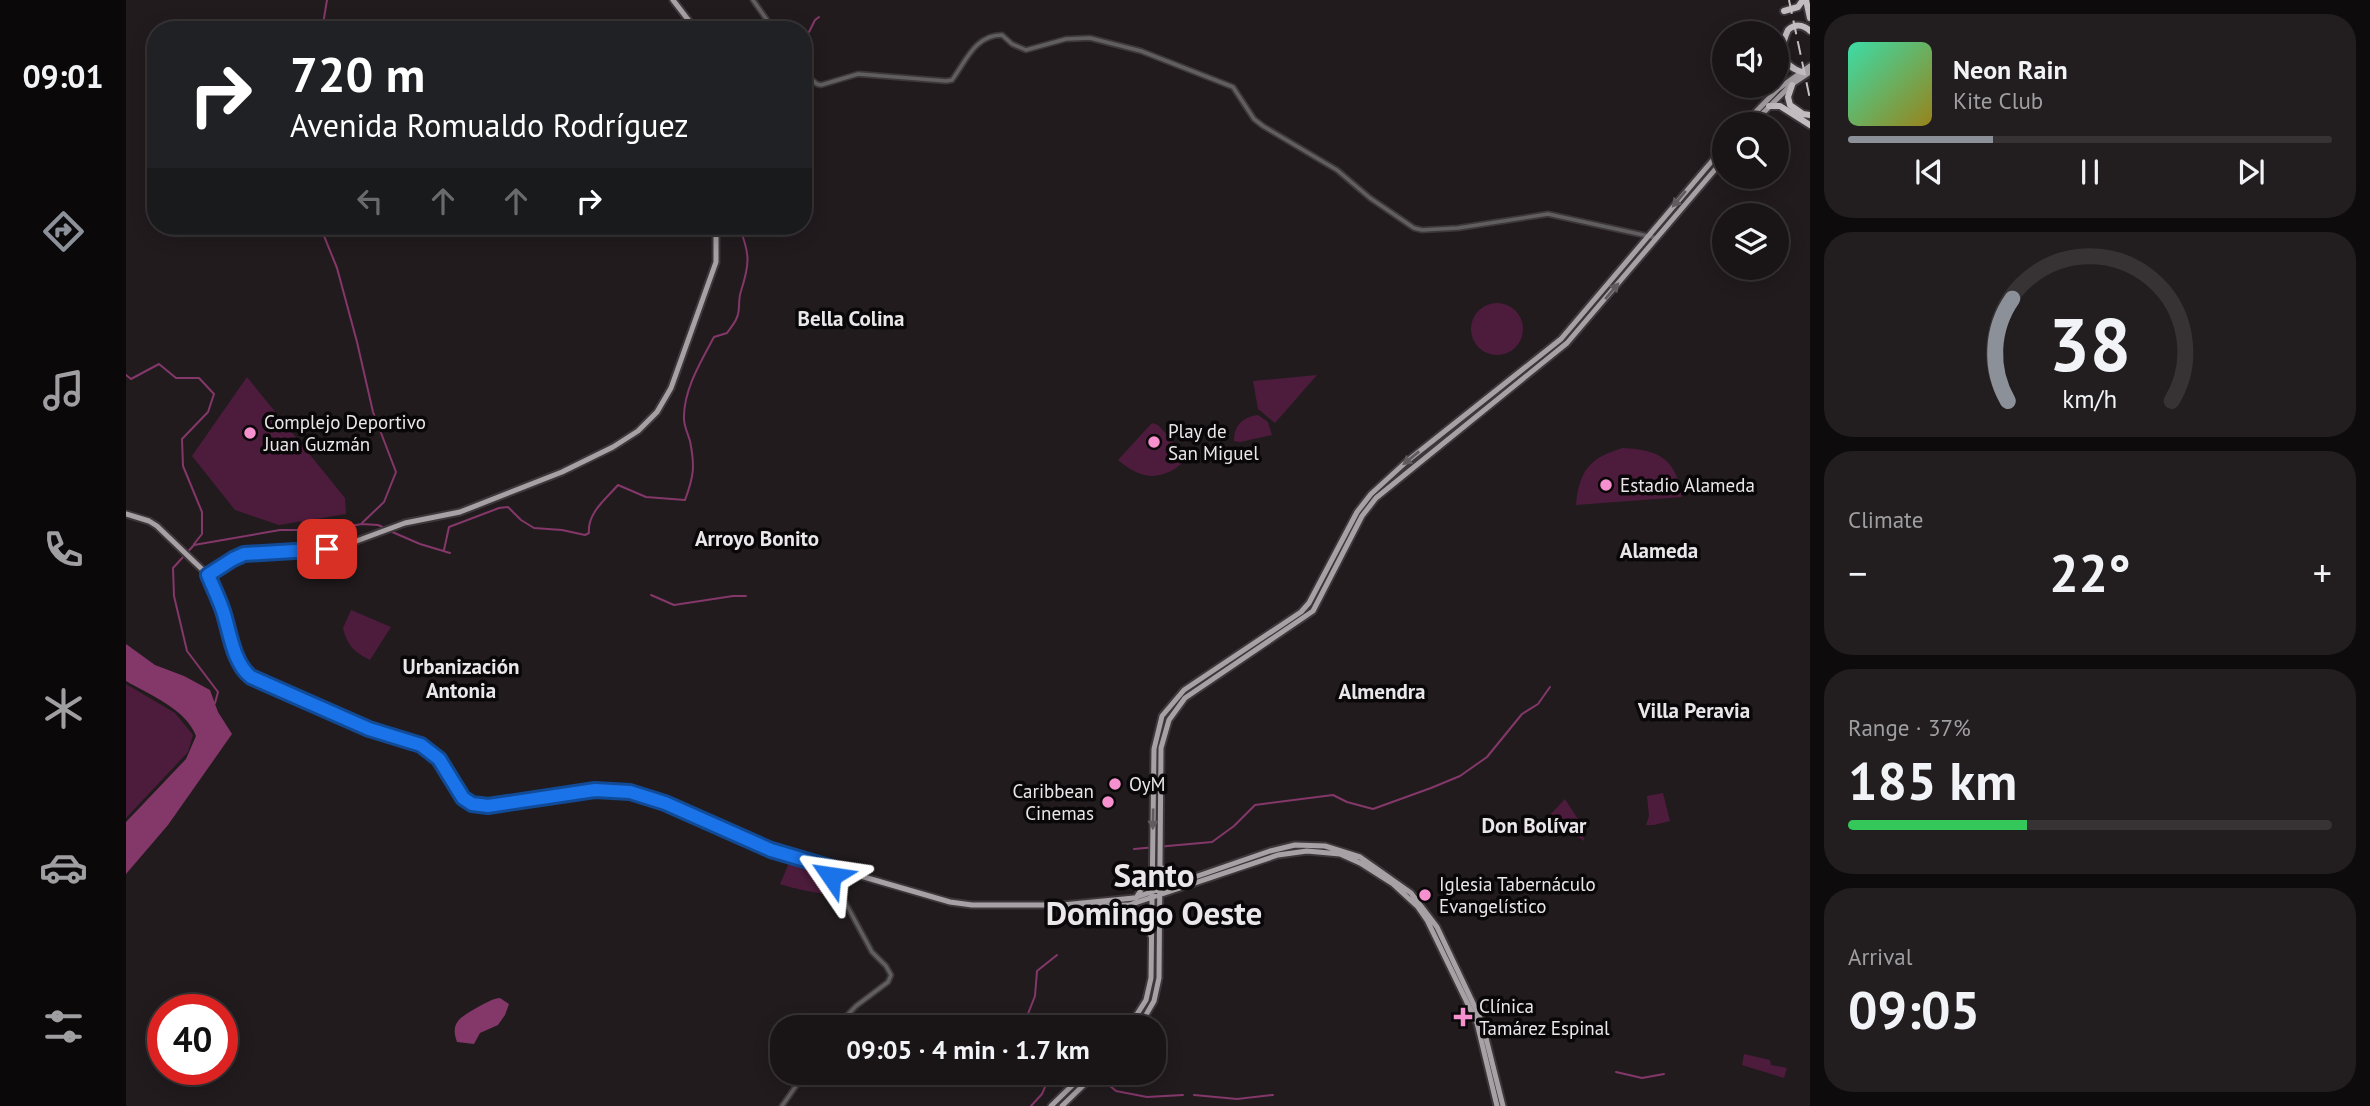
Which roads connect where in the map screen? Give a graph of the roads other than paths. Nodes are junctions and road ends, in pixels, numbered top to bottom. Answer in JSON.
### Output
{"nodes":[{"id":1,"x":673,"y":0,"type":"edge"},
{"id":2,"x":752,"y":0,"type":"edge"},
{"id":3,"x":1804,"y":0,"type":"edge"},
{"id":4,"x":1784,"y":11,"type":"dead end"},
{"id":5,"x":1810,"y":18,"type":"edge"},
{"id":6,"x":689,"y":21,"type":"edge"},
{"id":7,"x":767,"y":21,"type":"edge"},
{"id":8,"x":1810,"y":31,"type":"edge"},
{"id":9,"x":1808,"y":70,"type":"edge"},
{"id":10,"x":812,"y":80,"type":"edge"},
{"id":11,"x":1792,"y":85,"type":"junction"},
{"id":12,"x":1769,"y":106,"type":"junction"},
{"id":13,"x":1756,"y":112,"type":"edge"},
{"id":14,"x":1763,"y":112,"type":"edge"},
{"id":15,"x":1810,"y":115,"type":"edge"},
{"id":16,"x":1810,"y":125,"type":"edge"},
{"id":17,"x":1712,"y":161,"type":"edge"},
{"id":18,"x":1712,"y":173,"type":"edge"},
{"id":19,"x":716,"y":235,"type":"edge"},
{"id":20,"x":1648,"y":236,"type":"junction"},
{"id":21,"x":1657,"y":238,"type":"junction"},
{"id":22,"x":126,"y":514,"type":"edge"},
{"id":23,"x":208,"y":575,"type":"junction"},
{"id":24,"x":1160,"y":865,"type":"junction"},
{"id":25,"x":832,"y":868,"type":"junction"},
{"id":26,"x":1152,"y":872,"type":"junction"},
{"id":27,"x":1180,"y":883,"type":"junction"},
{"id":28,"x":1175,"y":889,"type":"junction"},
{"id":29,"x":1161,"y":892,"type":"junction"},
{"id":30,"x":1152,"y":895,"type":"junction"},
{"id":31,"x":1136,"y":898,"type":"junction"},
{"id":32,"x":1059,"y":905,"type":"junction"},
{"id":33,"x":1112,"y":907,"type":"junction"},
{"id":34,"x":1161,"y":913,"type":"junction"},
{"id":35,"x":1153,"y":939,"type":"junction"},
{"id":36,"x":847,"y":1015,"type":"edge"},
{"id":37,"x":1137,"y":1015,"type":"edge"},
{"id":38,"x":1146,"y":1015,"type":"edge"},
{"id":39,"x":797,"y":1085,"type":"edge"},
{"id":40,"x":1073,"y":1085,"type":"edge"},
{"id":41,"x":1084,"y":1085,"type":"edge"},
{"id":42,"x":782,"y":1106,"type":"edge"},
{"id":43,"x":1051,"y":1106,"type":"edge"},
{"id":44,"x":1062,"y":1106,"type":"edge"},
{"id":45,"x":1497,"y":1106,"type":"edge"},
{"id":46,"x":1503,"y":1106,"type":"edge"}],
"edges":[{"from":1,"to":6,"type":"main road"},
{"from":2,"to":7,"type":"street"},
{"from":3,"to":4,"type":"highway"},
{"from":3,"to":5,"type":"highway"},
{"from":8,"to":9,"type":"highway"},
{"from":9,"to":11,"type":"main road"},
{"from":9,"to":13,"type":"main road"},
{"from":10,"to":20,"type":"street"},
{"from":11,"to":12,"type":"main road"},
{"from":11,"to":15,"type":"highway"},
{"from":12,"to":14,"type":"main road"},
{"from":12,"to":16,"type":"highway"},
{"from":17,"to":20,"type":"main road","one_way":true},
{"from":18,"to":21,"type":"main road"},
{"from":19,"to":23,"type":"main road"},
{"from":20,"to":21,"type":"street"},
{"from":20,"to":26,"type":"main road","one_way":true},
{"from":24,"to":21,"type":"main road","one_way":true},
{"from":22,"to":23,"type":"main road"},
{"from":23,"to":25,"type":"main road"},
{"from":24,"to":27,"type":"main road"},
{"from":24,"to":29,"type":"main road"},
{"from":25,"to":32,"type":"main road"},
{"from":25,"to":36,"type":"street"},
{"from":26,"to":30,"type":"main road"},
{"from":26,"to":31,"type":"main road"},
{"from":27,"to":29,"type":"main road"},
{"from":27,"to":46,"type":"main road"},
{"from":28,"to":29,"type":"main road"},
{"from":28,"to":34,"type":"main road"},
{"from":28,"to":45,"type":"main road"},
{"from":29,"to":30,"type":"main road"},
{"from":29,"to":34,"type":"main road"},
{"from":30,"to":31,"type":"main road"},
{"from":30,"to":33,"type":"main road"},
{"from":30,"to":35,"type":"main road"},
{"from":31,"to":32,"type":"main road"},
{"from":32,"to":33,"type":"main road"},
{"from":33,"to":35,"type":"main road"},
{"from":34,"to":38,"type":"main road"},
{"from":35,"to":37,"type":"main road"},
{"from":39,"to":42,"type":"street"},
{"from":40,"to":43,"type":"main road"},
{"from":41,"to":44,"type":"main road"}]}
